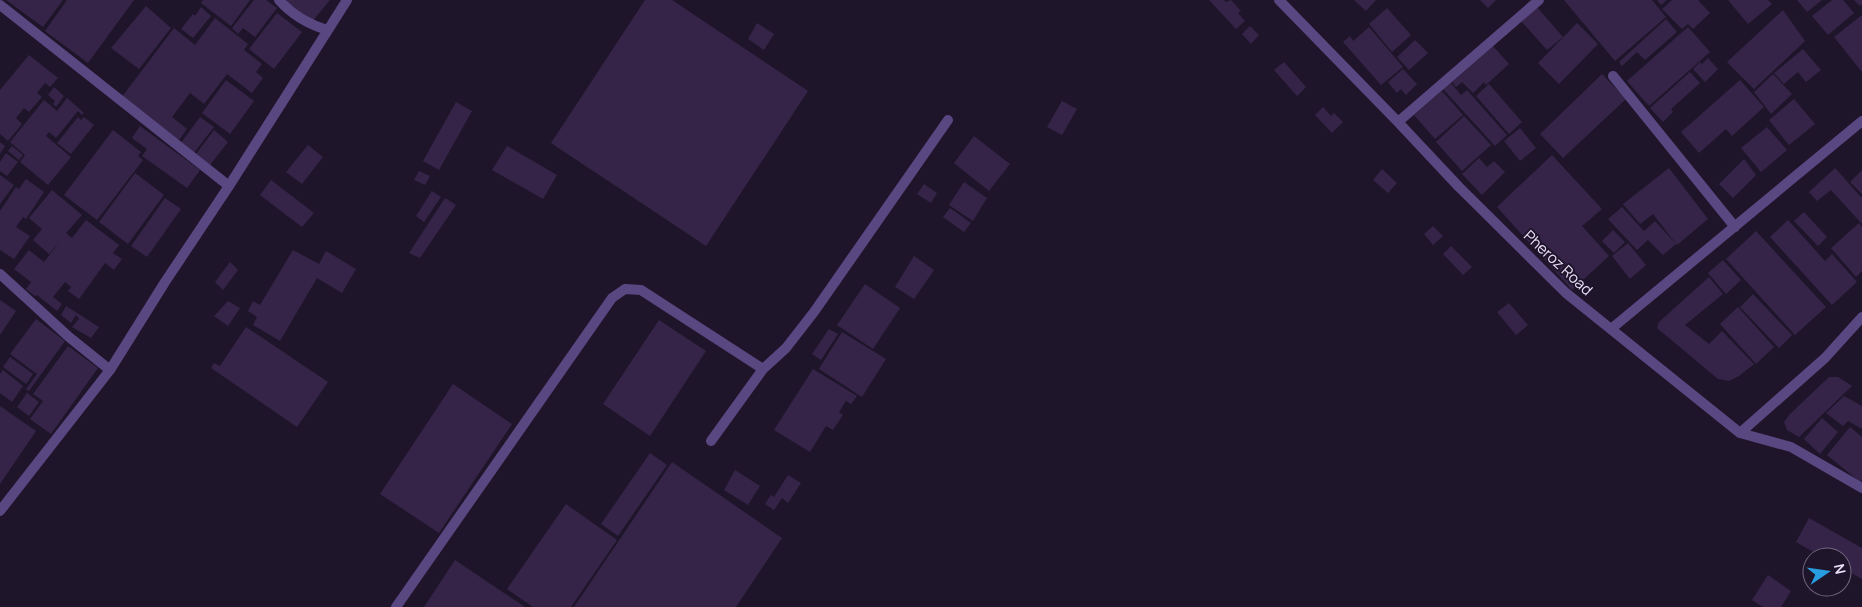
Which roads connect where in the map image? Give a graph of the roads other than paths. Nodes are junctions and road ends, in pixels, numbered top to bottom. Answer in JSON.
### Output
{"nodes":[{"id":1,"x":279,"y":0,"type":"edge"},
{"id":2,"x":347,"y":0,"type":"edge"},
{"id":3,"x":1279,"y":0,"type":"edge"},
{"id":4,"x":1539,"y":0,"type":"edge"},
{"id":5,"x":0,"y":5,"type":"edge"},
{"id":6,"x":327,"y":30,"type":"junction"},
{"id":7,"x":1613,"y":76,"type":"dead end"},
{"id":8,"x":948,"y":120,"type":"dead end"},
{"id":9,"x":1862,"y":121,"type":"edge"},
{"id":10,"x":1398,"y":122,"type":"junction"},
{"id":11,"x":229,"y":186,"type":"junction"},
{"id":12,"x":1735,"y":227,"type":"junction"},
{"id":13,"x":0,"y":274,"type":"edge"},
{"id":14,"x":1862,"y":317,"type":"edge"},
{"id":15,"x":1611,"y":329,"type":"junction"},
{"id":16,"x":763,"y":369,"type":"junction"},
{"id":17,"x":110,"y":370,"type":"junction"},
{"id":18,"x":1740,"y":433,"type":"junction"},
{"id":19,"x":711,"y":442,"type":"dead end"},
{"id":20,"x":1862,"y":488,"type":"edge"},
{"id":21,"x":0,"y":511,"type":"edge"},
{"id":22,"x":396,"y":607,"type":"edge"}],
"edges":[{"from":1,"to":6,"type":"street"},
{"from":2,"to":6,"type":"street"},
{"from":3,"to":10,"type":"street","name":"Pheroz Road"},
{"from":4,"to":10,"type":"street"},
{"from":5,"to":11,"type":"street"},
{"from":6,"to":11,"type":"street"},
{"from":7,"to":12,"type":"street"},
{"from":8,"to":16,"type":"street"},
{"from":9,"to":12,"type":"street"},
{"from":10,"to":15,"type":"street","name":"Pheroz Road"},
{"from":11,"to":17,"type":"street"},
{"from":12,"to":15,"type":"street"},
{"from":13,"to":17,"type":"street"},
{"from":14,"to":18,"type":"street"},
{"from":15,"to":18,"type":"street","name":"Pheroz Road"},
{"from":16,"to":19,"type":"street"},
{"from":16,"to":22,"type":"street"},
{"from":17,"to":21,"type":"street"},
{"from":18,"to":20,"type":"street","name":"Pheroz Road"}]}
